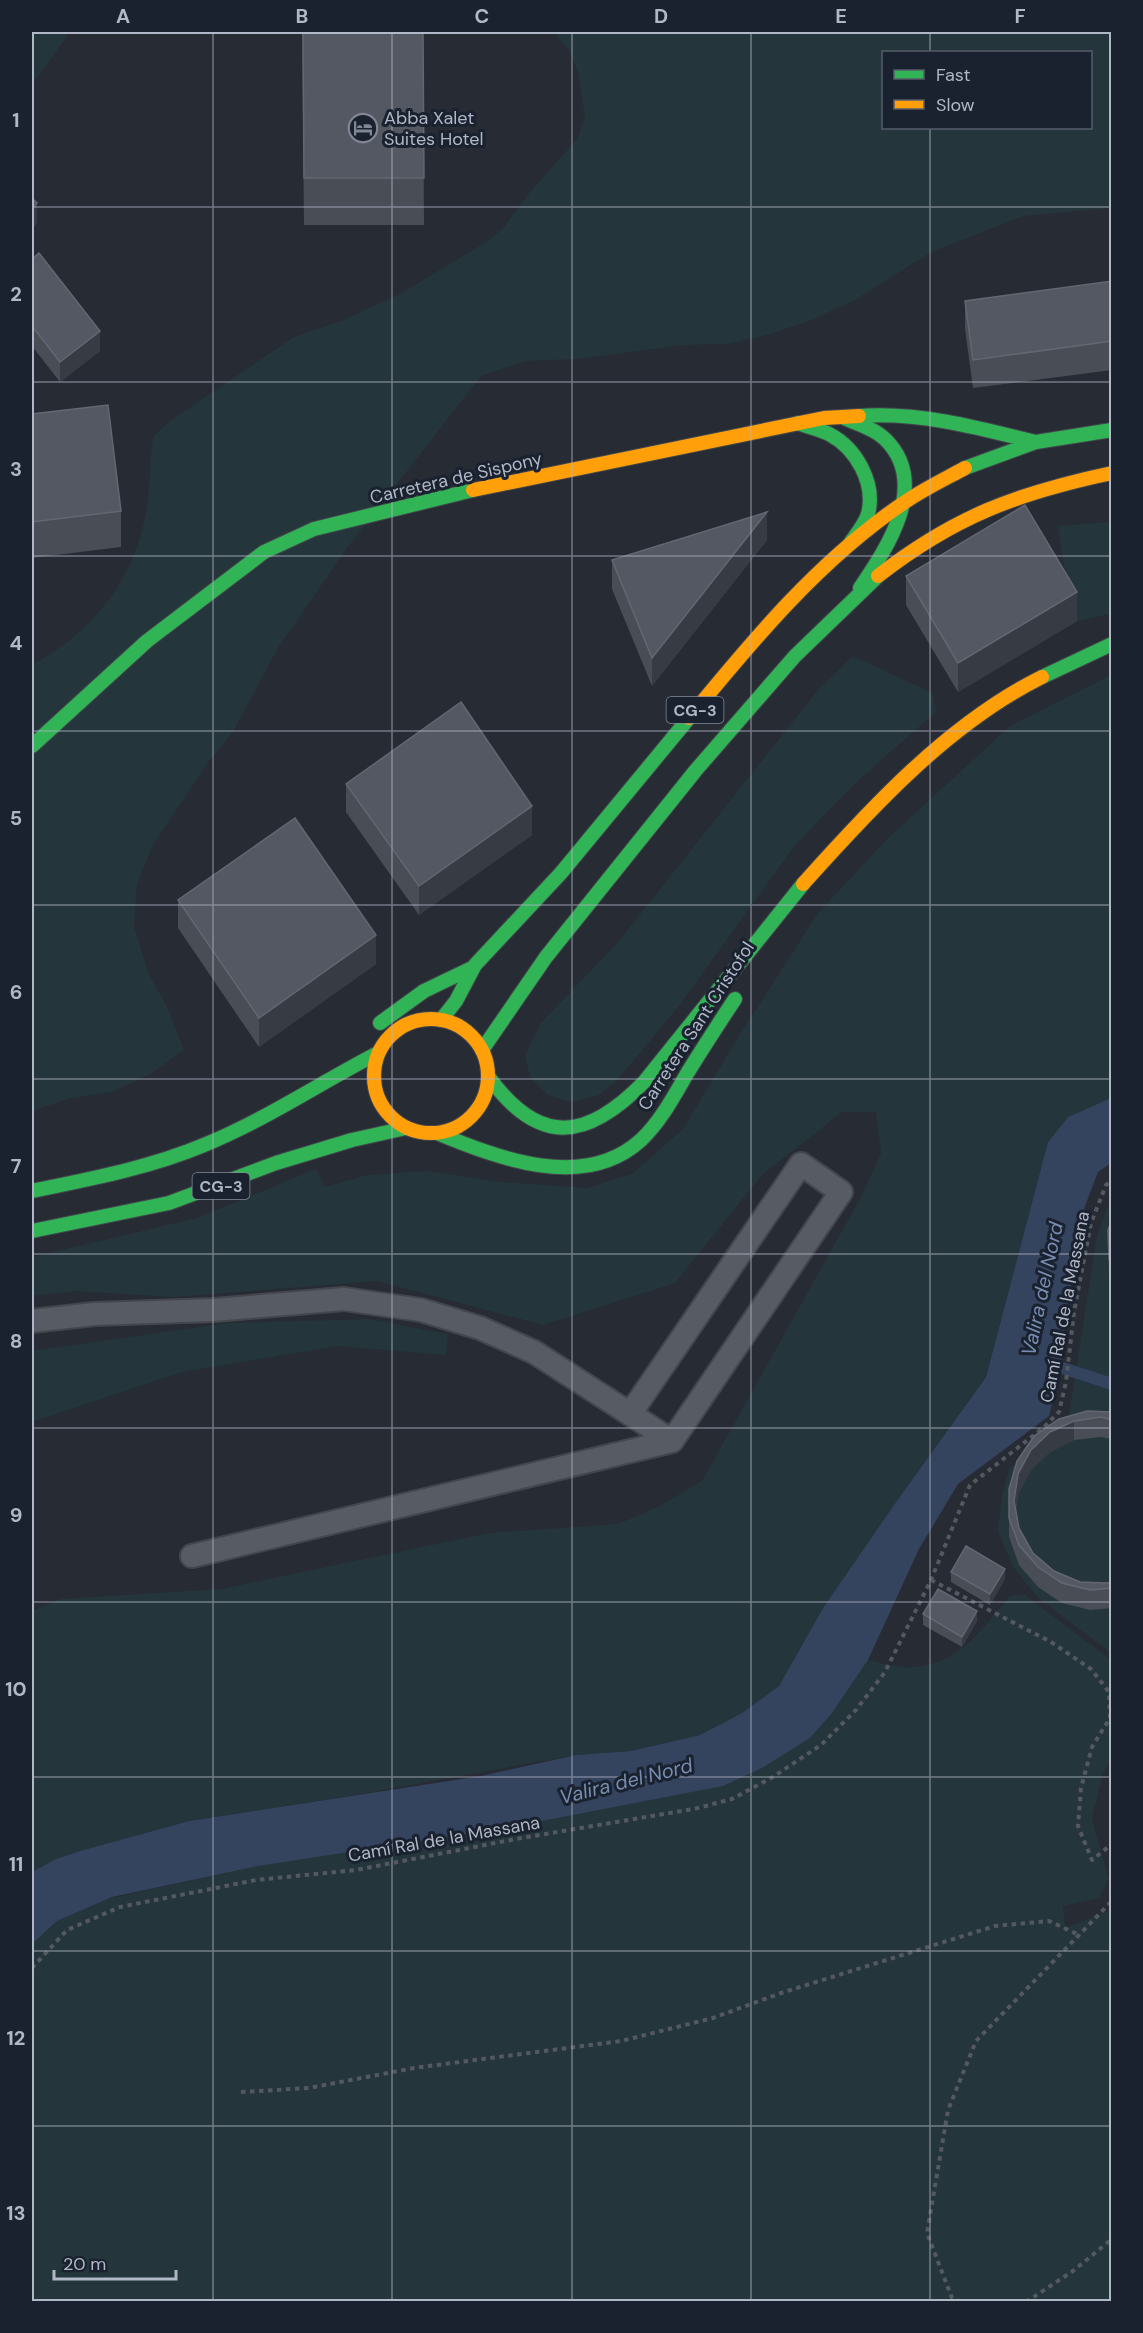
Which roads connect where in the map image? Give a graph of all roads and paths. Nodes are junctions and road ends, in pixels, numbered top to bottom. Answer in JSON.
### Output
{"nodes":[{"id":1,"x":839,"y":416,"type":"junction"},
{"id":2,"x":798,"y":423,"type":"junction"},
{"id":3,"x":1112,"y":430,"type":"edge"},
{"id":4,"x":1035,"y":442,"type":"junction"},
{"id":5,"x":1112,"y":473,"type":"edge"},
{"id":6,"x":904,"y":500,"type":"junction"},
{"id":7,"x":851,"y":542,"type":"junction"},
{"id":8,"x":857,"y":592,"type":"junction"},
{"id":9,"x":1112,"y":644,"type":"edge"},
{"id":10,"x":32,"y":746,"type":"edge"},
{"id":11,"x":817,"y":868,"type":"junction"},
{"id":12,"x":474,"y":967,"type":"junction"},
{"id":13,"x":753,"y":969,"type":"dead end"},
{"id":14,"x":741,"y":989,"type":"dead end"},
{"id":15,"x":441,"y":1020,"type":"junction"},
{"id":16,"x":369,"y":1031,"type":"dead end"},
{"id":17,"x":482,"y":1050,"type":"junction"},
{"id":18,"x":378,"y":1053,"type":"junction"},
{"id":19,"x":350,"y":1054,"type":"dead end"},
{"id":20,"x":330,"y":1076,"type":"junction"},
{"id":21,"x":488,"y":1076,"type":"junction"},
{"id":22,"x":406,"y":1128,"type":"junction"},
{"id":23,"x":437,"y":1133,"type":"junction"},
{"id":24,"x":1112,"y":1180,"type":"edge"},
{"id":25,"x":32,"y":1191,"type":"edge"},
{"id":26,"x":32,"y":1231,"type":"edge"},
{"id":27,"x":32,"y":1321,"type":"edge"},
{"id":28,"x":630,"y":1414,"type":"junction"},
{"id":29,"x":672,"y":1441,"type":"junction"},
{"id":30,"x":192,"y":1556,"type":"dead end"},
{"id":31,"x":931,"y":1580,"type":"junction"},
{"id":32,"x":1112,"y":1844,"type":"edge"},
{"id":33,"x":1112,"y":1901,"type":"edge"},
{"id":34,"x":1077,"y":1934,"type":"junction"},
{"id":35,"x":32,"y":1968,"type":"edge"},
{"id":36,"x":241,"y":2092,"type":"dead end"},
{"id":37,"x":1112,"y":2239,"type":"edge"},
{"id":38,"x":961,"y":2301,"type":"edge"},
{"id":39,"x":1026,"y":2301,"type":"edge"}],
"edges":[{"from":1,"to":2,"type":"main road","name":"Carretera de Sispony"},
{"from":1,"to":4,"type":"main road","name":"Carretera de Sispony"},
{"from":1,"to":6,"type":"main road"},
{"from":2,"to":7,"type":"main road"},
{"from":2,"to":10,"type":"main road","name":"Carretera de Sispony"},
{"from":3,"to":4,"type":"main road","number":"CG-3"},
{"from":4,"to":6,"type":"main road","number":"CG-3"},
{"from":5,"to":8,"type":"main road","number":"CG-3"},
{"from":6,"to":7,"type":"main road","number":"CG-3"},
{"from":6,"to":8,"type":"main road"},
{"from":7,"to":12,"type":"main road","number":"CG-3"},
{"from":8,"to":17,"type":"main road","number":"CG-3"},
{"from":9,"to":11,"type":"main road","name":"Carretera Sant Cristofol"},
{"from":11,"to":13,"type":"main road","name":"Carretera Sant Cristofol"},
{"from":11,"to":21,"type":"main road","name":"Carretera Sant Cristofol"},
{"from":12,"to":15,"type":"main road","number":"CG-3"},
{"from":12,"to":16,"type":"main road","number":"CG-3"},
{"from":14,"to":23,"type":"main road","name":"Carretera Sant Cristofol"},
{"from":15,"to":17,"type":"main road","number":"CG-3"},
{"from":15,"to":18,"type":"main road","number":"CG-3"},
{"from":17,"to":21,"type":"main road","number":"CG-3"},
{"from":18,"to":20,"type":"main road","number":"CG-3"},
{"from":18,"to":22,"type":"main road"},
{"from":19,"to":20,"type":"main road","number":"CG-3"},
{"from":20,"to":25,"type":"main road","number":"CG-3"},
{"from":21,"to":23,"type":"main road"},
{"from":22,"to":23,"type":"main road","number":"CG-3"},
{"from":22,"to":26,"type":"main road","number":"CG-3"},
{"from":24,"to":31,"type":"path","name":"Camí Ral de la Massana"},
{"from":27,"to":28,"type":"lane"},
{"from":28,"to":29,"type":"lane"},
{"from":28,"to":29,"type":"lane"},
{"from":29,"to":30,"type":"lane"},
{"from":31,"to":32,"type":"path"},
{"from":31,"to":35,"type":"path","name":"Camí Ral de la Massana"},
{"from":33,"to":34,"type":"path"},
{"from":34,"to":36,"type":"path"},
{"from":34,"to":38,"type":"path"},
{"from":37,"to":39,"type":"path"}]}
